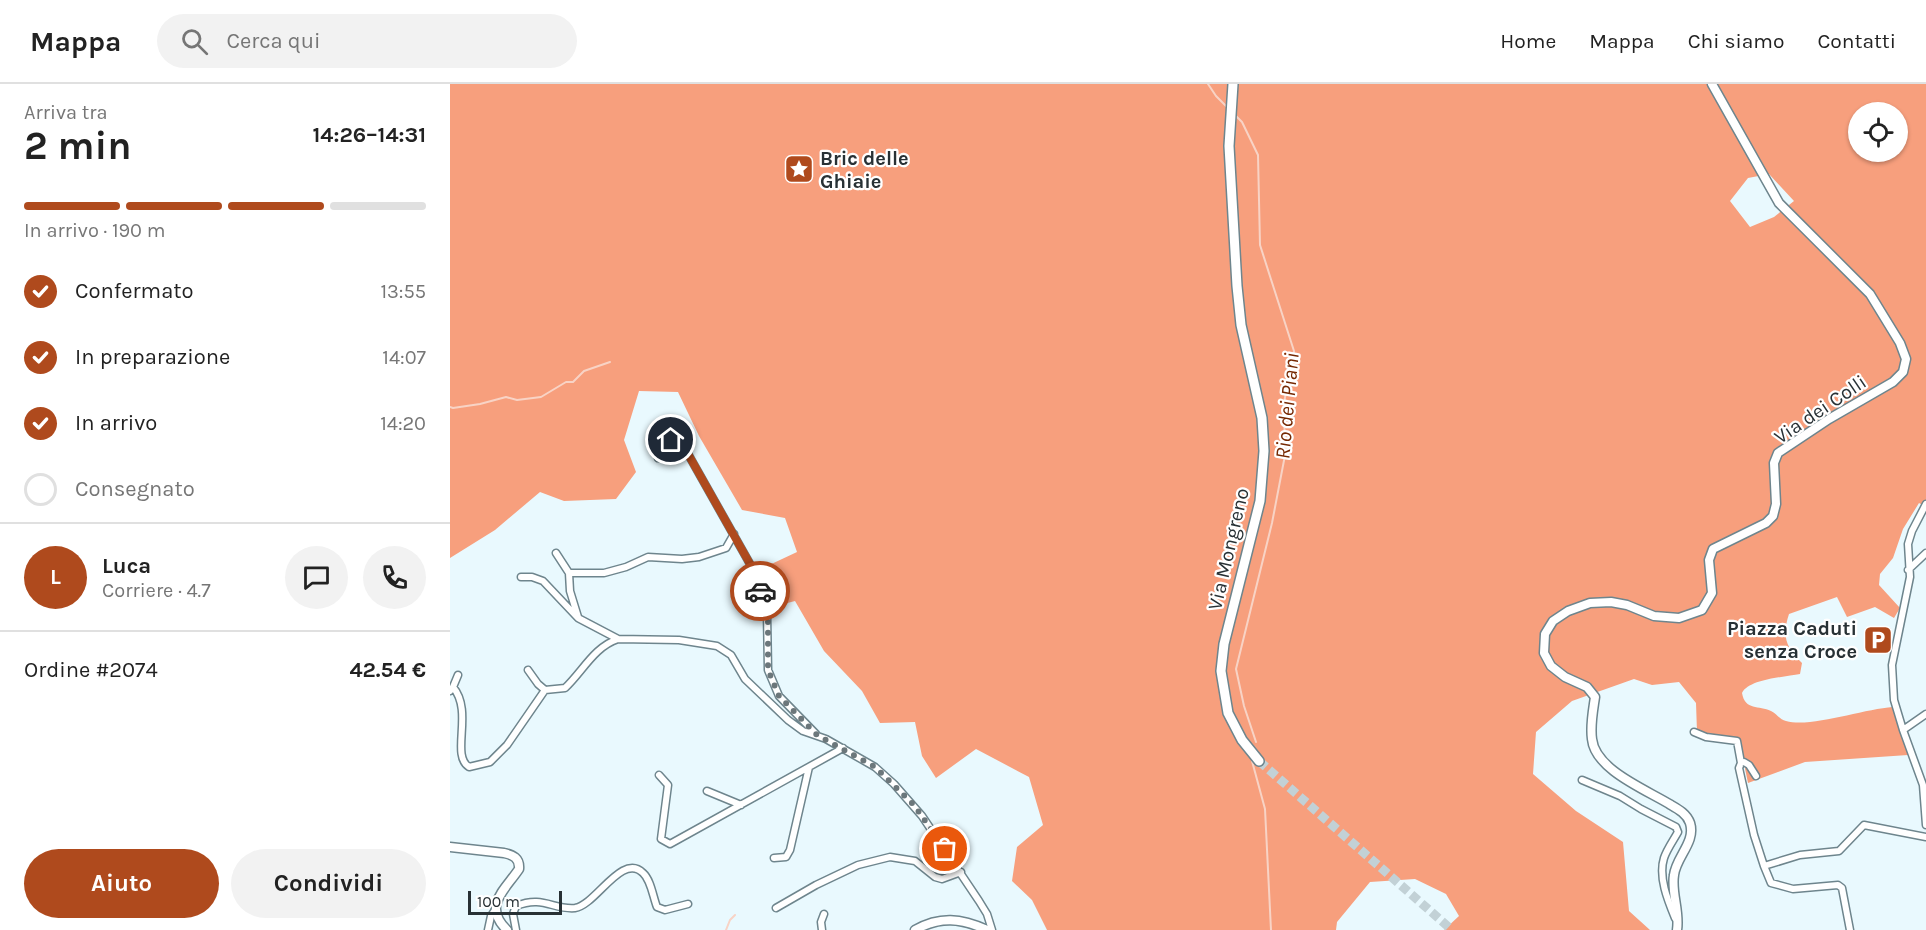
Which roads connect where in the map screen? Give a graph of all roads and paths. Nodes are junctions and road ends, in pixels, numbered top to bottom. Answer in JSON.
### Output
{"nodes":[{"id":1,"x":1233,"y":84,"type":"edge"},
{"id":2,"x":1712,"y":84,"type":"edge"},
{"id":3,"x":658,"y":458,"type":"dead end"},
{"id":4,"x":1926,"y":504,"type":"edge"},
{"id":5,"x":734,"y":534,"type":"junction"},
{"id":6,"x":556,"y":553,"type":"dead end"},
{"id":7,"x":1926,"y":553,"type":"edge"},
{"id":8,"x":1908,"y":570,"type":"junction"},
{"id":9,"x":569,"y":573,"type":"junction"},
{"id":10,"x":521,"y":577,"type":"dead end"},
{"id":11,"x":578,"y":618,"type":"junction"},
{"id":12,"x":618,"y":639,"type":"junction"},
{"id":13,"x":528,"y":670,"type":"dead end"},
{"id":14,"x":458,"y":675,"type":"dead end"},
{"id":15,"x":452,"y":689,"type":"edge"},
{"id":16,"x":545,"y":690,"type":"junction"},
{"id":17,"x":1926,"y":714,"type":"edge"},
{"id":18,"x":1903,"y":730,"type":"junction"},
{"id":19,"x":1694,"y":732,"type":"dead end"},
{"id":20,"x":817,"y":735,"type":"junction"},
{"id":21,"x":843,"y":748,"type":"junction"},
{"id":22,"x":1259,"y":761,"type":"tunnel mouth"},
{"id":23,"x":1741,"y":763,"type":"junction"},
{"id":24,"x":809,"y":767,"type":"junction"},
{"id":25,"x":659,"y":775,"type":"dead end"},
{"id":26,"x":1756,"y":776,"type":"dead end"},
{"id":27,"x":1582,"y":780,"type":"dead end"},
{"id":28,"x":1925,"y":785,"type":"edge"},
{"id":29,"x":707,"y":791,"type":"dead end"},
{"id":30,"x":741,"y":805,"type":"junction"},
{"id":31,"x":1926,"y":825,"type":"edge"},
{"id":32,"x":1926,"y":837,"type":"edge"},
{"id":33,"x":450,"y":848,"type":"edge"},
{"id":34,"x":774,"y":858,"type":"dead end"},
{"id":35,"x":1764,"y":866,"type":"junction"},
{"id":36,"x":961,"y":872,"type":"junction"},
{"id":37,"x":688,"y":904,"type":"dead end"},
{"id":38,"x":776,"y":908,"type":"dead end"},
{"id":39,"x":495,"y":910,"type":"junction"},
{"id":40,"x":824,"y":914,"type":"dead end"},
{"id":41,"x":1678,"y":928,"type":"edge"},
{"id":42,"x":488,"y":930,"type":"edge"},
{"id":43,"x":507,"y":930,"type":"edge"},
{"id":44,"x":516,"y":930,"type":"edge"},
{"id":45,"x":822,"y":930,"type":"edge"},
{"id":46,"x":915,"y":930,"type":"edge"},
{"id":47,"x":987,"y":930,"type":"edge"},
{"id":48,"x":992,"y":930,"type":"edge"},
{"id":49,"x":1850,"y":930,"type":"edge"}],
"edges":[{"from":1,"to":22,"type":"main road","name":"Via Mongreno"},
{"from":2,"to":41,"type":"street","name":"Via dei Colli"},
{"from":3,"to":5,"type":"street"},
{"from":4,"to":8,"type":"street"},
{"from":5,"to":9,"type":"street"},
{"from":5,"to":20,"type":"street"},
{"from":6,"to":9,"type":"street"},
{"from":7,"to":8,"type":"street"},
{"from":8,"to":18,"type":"street"},
{"from":9,"to":11,"type":"street"},
{"from":10,"to":11,"type":"street"},
{"from":11,"to":12,"type":"street"},
{"from":12,"to":16,"type":"street"},
{"from":12,"to":20,"type":"street"},
{"from":13,"to":16,"type":"street"},
{"from":14,"to":15,"type":"street"},
{"from":15,"to":16,"type":"street"},
{"from":17,"to":18,"type":"street"},
{"from":18,"to":28,"type":"street"},
{"from":19,"to":23,"type":"street"},
{"from":20,"to":21,"type":"street"},
{"from":21,"to":24,"type":"street"},
{"from":21,"to":36,"type":"street"},
{"from":23,"to":26,"type":"street"},
{"from":23,"to":35,"type":"street"},
{"from":24,"to":30,"type":"street"},
{"from":24,"to":34,"type":"street"},
{"from":25,"to":30,"type":"street"},
{"from":27,"to":41,"type":"street"},
{"from":28,"to":31,"type":"street"},
{"from":29,"to":30,"type":"street"},
{"from":32,"to":35,"type":"street"},
{"from":33,"to":39,"type":"street"},
{"from":35,"to":49,"type":"street"},
{"from":36,"to":38,"type":"street"},
{"from":36,"to":48,"type":"street"},
{"from":37,"to":44,"type":"street"},
{"from":39,"to":42,"type":"street"},
{"from":39,"to":43,"type":"street"},
{"from":40,"to":45,"type":"street"},
{"from":46,"to":47,"type":"street"}]}
